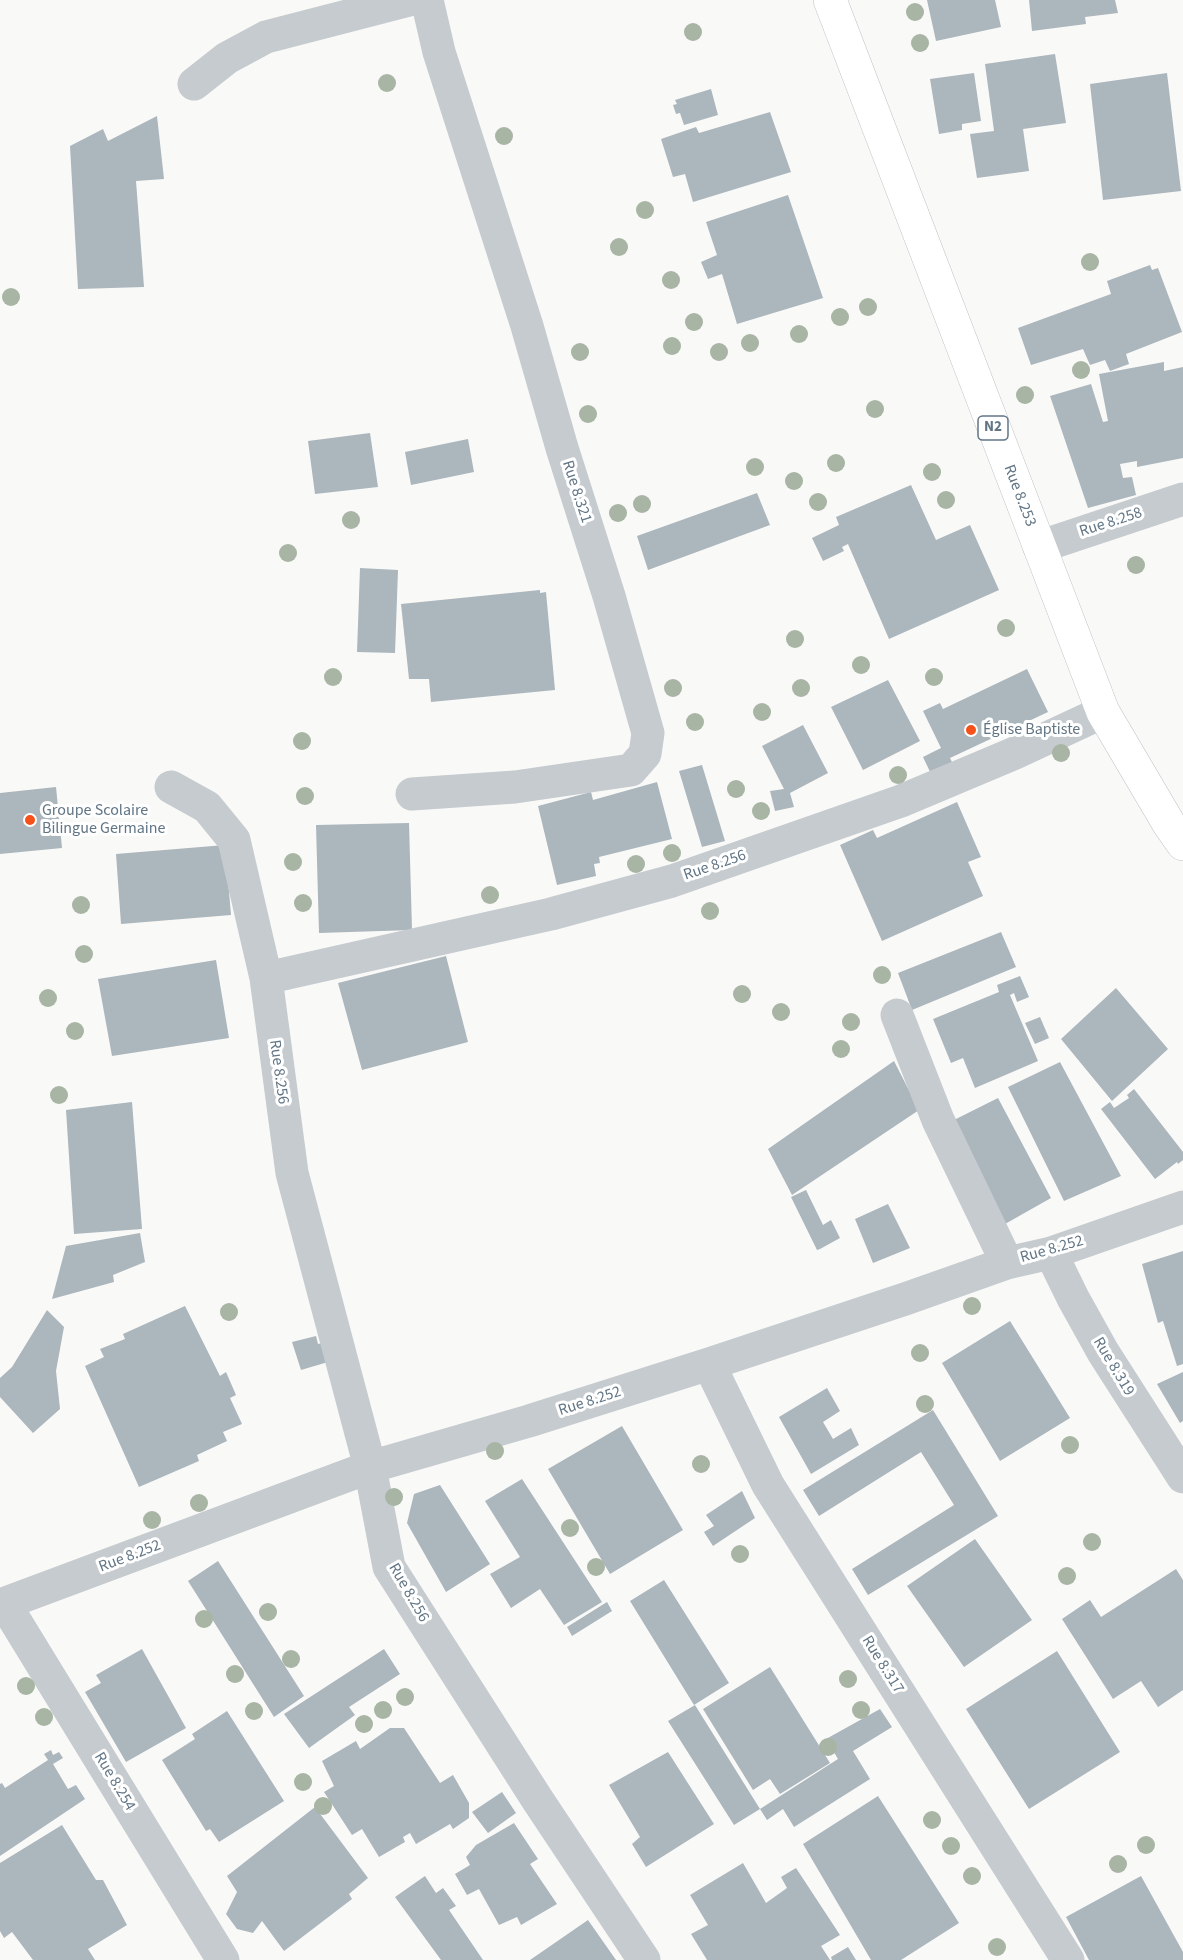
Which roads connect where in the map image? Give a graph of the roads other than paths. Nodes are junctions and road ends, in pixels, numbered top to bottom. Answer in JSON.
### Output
{"nodes":[{"id":1,"x":409,"y":0,"type":"edge"},
{"id":2,"x":427,"y":0,"type":"edge"},
{"id":3,"x":830,"y":0,"type":"edge"},
{"id":4,"x":194,"y":84,"type":"dead end"},
{"id":5,"x":1183,"y":499,"type":"edge"},
{"id":6,"x":1039,"y":547,"type":"junction"},
{"id":7,"x":1103,"y":712,"type":"junction"},
{"id":8,"x":171,"y":787,"type":"dead end"},
{"id":9,"x":412,"y":794,"type":"dead end"},
{"id":10,"x":1183,"y":844,"type":"edge"},
{"id":11,"x":266,"y":978,"type":"junction"},
{"id":12,"x":897,"y":1015,"type":"dead end"},
{"id":13,"x":1183,"y":1207,"type":"edge"},
{"id":14,"x":1051,"y":1253,"type":"junction"},
{"id":15,"x":1007,"y":1263,"type":"junction"},
{"id":16,"x":710,"y":1364,"type":"junction"},
{"id":17,"x":370,"y":1467,"type":"junction"},
{"id":18,"x":1183,"y":1477,"type":"edge"},
{"id":19,"x":2,"y":1604,"type":"edge"},
{"id":20,"x":223,"y":1960,"type":"edge"},
{"id":21,"x":644,"y":1960,"type":"edge"},
{"id":22,"x":1068,"y":1960,"type":"edge"}],
"edges":[{"from":1,"to":4,"type":"street"},
{"from":2,"to":9,"type":"street","name":"Rue 8.321"},
{"from":3,"to":6,"type":"highway","name":"Rue 8.253","number":"N2"},
{"from":5,"to":6,"type":"street","name":"Rue 8.258"},
{"from":6,"to":7,"type":"highway","name":"Rue 8.253","number":"N2"},
{"from":7,"to":10,"type":"highway","name":"Rue 8.253","number":"N2"},
{"from":7,"to":11,"type":"street","name":"Rue 8.256"},
{"from":8,"to":11,"type":"street"},
{"from":11,"to":17,"type":"street","name":"Rue 8.256"},
{"from":12,"to":15,"type":"street"},
{"from":13,"to":14,"type":"street","name":"Rue 8.252"},
{"from":14,"to":15,"type":"street","name":"Rue 8.252"},
{"from":14,"to":18,"type":"street","name":"Rue 8.319"},
{"from":15,"to":16,"type":"street","name":"Rue 8.252"},
{"from":16,"to":17,"type":"street","name":"Rue 8.252"},
{"from":16,"to":22,"type":"street","name":"Rue 8.317"},
{"from":17,"to":19,"type":"street","name":"Rue 8.252"},
{"from":17,"to":21,"type":"street","name":"Rue 8.256"},
{"from":19,"to":20,"type":"street","name":"Rue 8.254"}]}
